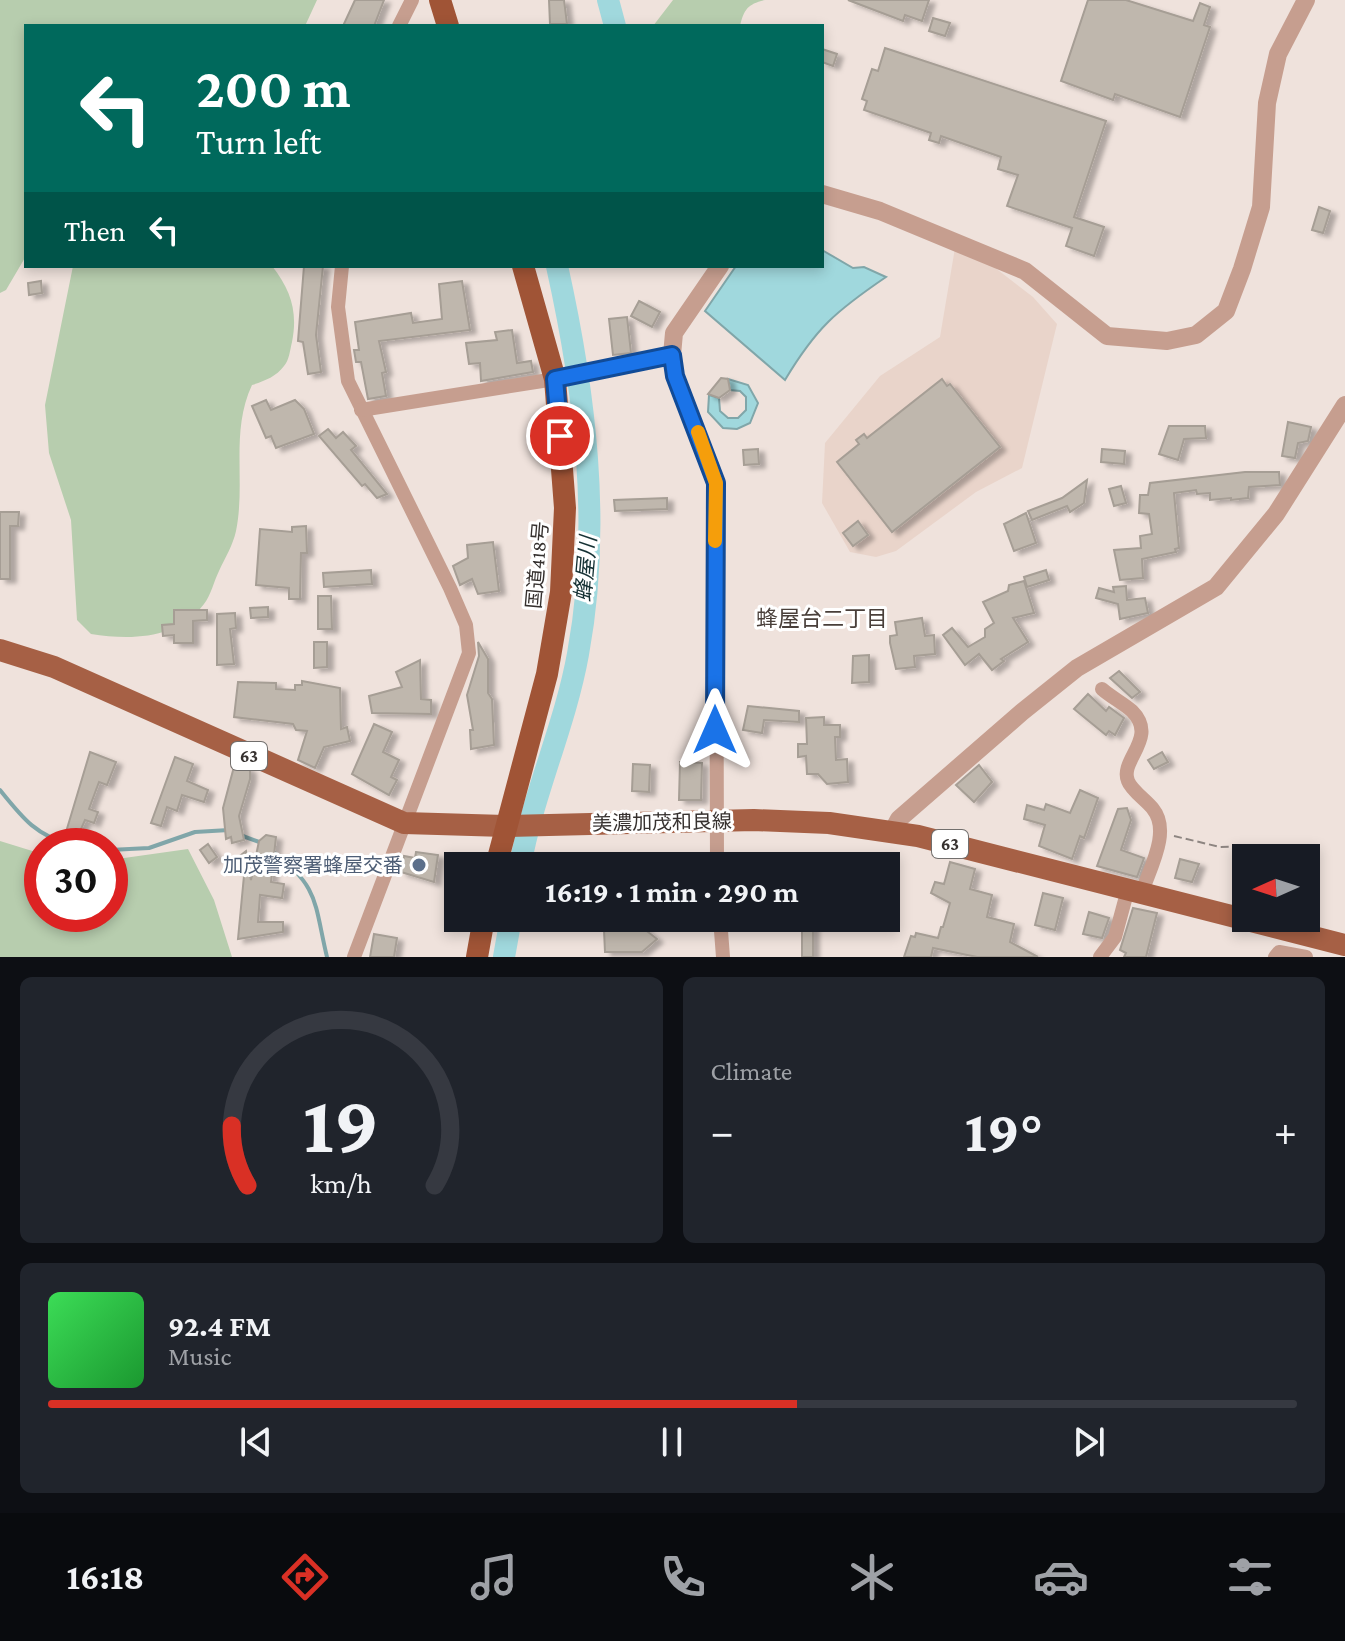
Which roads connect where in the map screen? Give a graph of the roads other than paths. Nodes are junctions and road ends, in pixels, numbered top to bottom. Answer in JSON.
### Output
{"nodes":[{"id":1,"x":412,"y":0,"type":"edge"},
{"id":2,"x":440,"y":0,"type":"edge"},
{"id":3,"x":1306,"y":0,"type":"edge"},
{"id":4,"x":400,"y":24,"type":"edge"},
{"id":5,"x":447,"y":24,"type":"edge"},
{"id":6,"x":824,"y":195,"type":"edge"},
{"id":7,"x":342,"y":268,"type":"edge"},
{"id":8,"x":524,"y":268,"type":"edge"},
{"id":9,"x":719,"y":268,"type":"edge"},
{"id":10,"x":672,"y":355,"type":"junction"},
{"id":11,"x":555,"y":379,"type":"junction"},
{"id":12,"x":1345,"y":405,"type":"edge"},
{"id":13,"x":361,"y":410,"type":"junction"},
{"id":14,"x":0,"y":650,"type":"edge"},
{"id":15,"x":1102,"y":689,"type":"dead end"},
{"id":16,"x":404,"y":823,"type":"junction"},
{"id":17,"x":714,"y":823,"type":"junction"},
{"id":18,"x":505,"y":826,"type":"junction"},
{"id":19,"x":892,"y":832,"type":"junction"},
{"id":20,"x":499,"y":852,"type":"edge"},
{"id":21,"x":716,"y":852,"type":"edge"},
{"id":22,"x":1135,"y":890,"type":"junction"},
{"id":23,"x":481,"y":932,"type":"edge"},
{"id":24,"x":721,"y":932,"type":"edge"},
{"id":25,"x":1345,"y":945,"type":"edge"},
{"id":26,"x":354,"y":957,"type":"edge"},
{"id":27,"x":477,"y":957,"type":"edge"},
{"id":28,"x":723,"y":957,"type":"edge"},
{"id":29,"x":1100,"y":957,"type":"edge"},
{"id":30,"x":1275,"y":957,"type":"edge"},
{"id":31,"x":1306,"y":957,"type":"edge"}],
"edges":[{"from":1,"to":4,"type":"street"},
{"from":2,"to":5,"type":"highway"},
{"from":3,"to":6,"type":"street"},
{"from":7,"to":13,"type":"street"},
{"from":8,"to":11,"type":"highway","name":"国道418号"},
{"from":9,"to":10,"type":"street"},
{"from":10,"to":11,"type":"street"},
{"from":10,"to":17,"type":"street"},
{"from":11,"to":13,"type":"street"},
{"from":11,"to":18,"type":"highway","name":"国道418号"},
{"from":12,"to":19,"type":"street"},
{"from":13,"to":16,"type":"street"},
{"from":14,"to":16,"type":"main road","name":"美濃加茂和良線","number":"63"},
{"from":15,"to":22,"type":"street"},
{"from":16,"to":18,"type":"main road","name":"美濃加茂和良線","number":"63"},
{"from":16,"to":26,"type":"street"},
{"from":17,"to":18,"type":"main road","name":"美濃加茂和良線","number":"63"},
{"from":17,"to":19,"type":"main road","name":"美濃加茂和良線","number":"63"},
{"from":17,"to":21,"type":"street"},
{"from":18,"to":20,"type":"highway","name":"国道418号"},
{"from":19,"to":22,"type":"main road","name":"美濃加茂和良線","number":"63"},
{"from":22,"to":25,"type":"main road","name":"美濃加茂和良線","number":"63"},
{"from":22,"to":29,"type":"street"},
{"from":23,"to":27,"type":"highway"},
{"from":24,"to":28,"type":"street"},
{"from":30,"to":31,"type":"street"}]}
